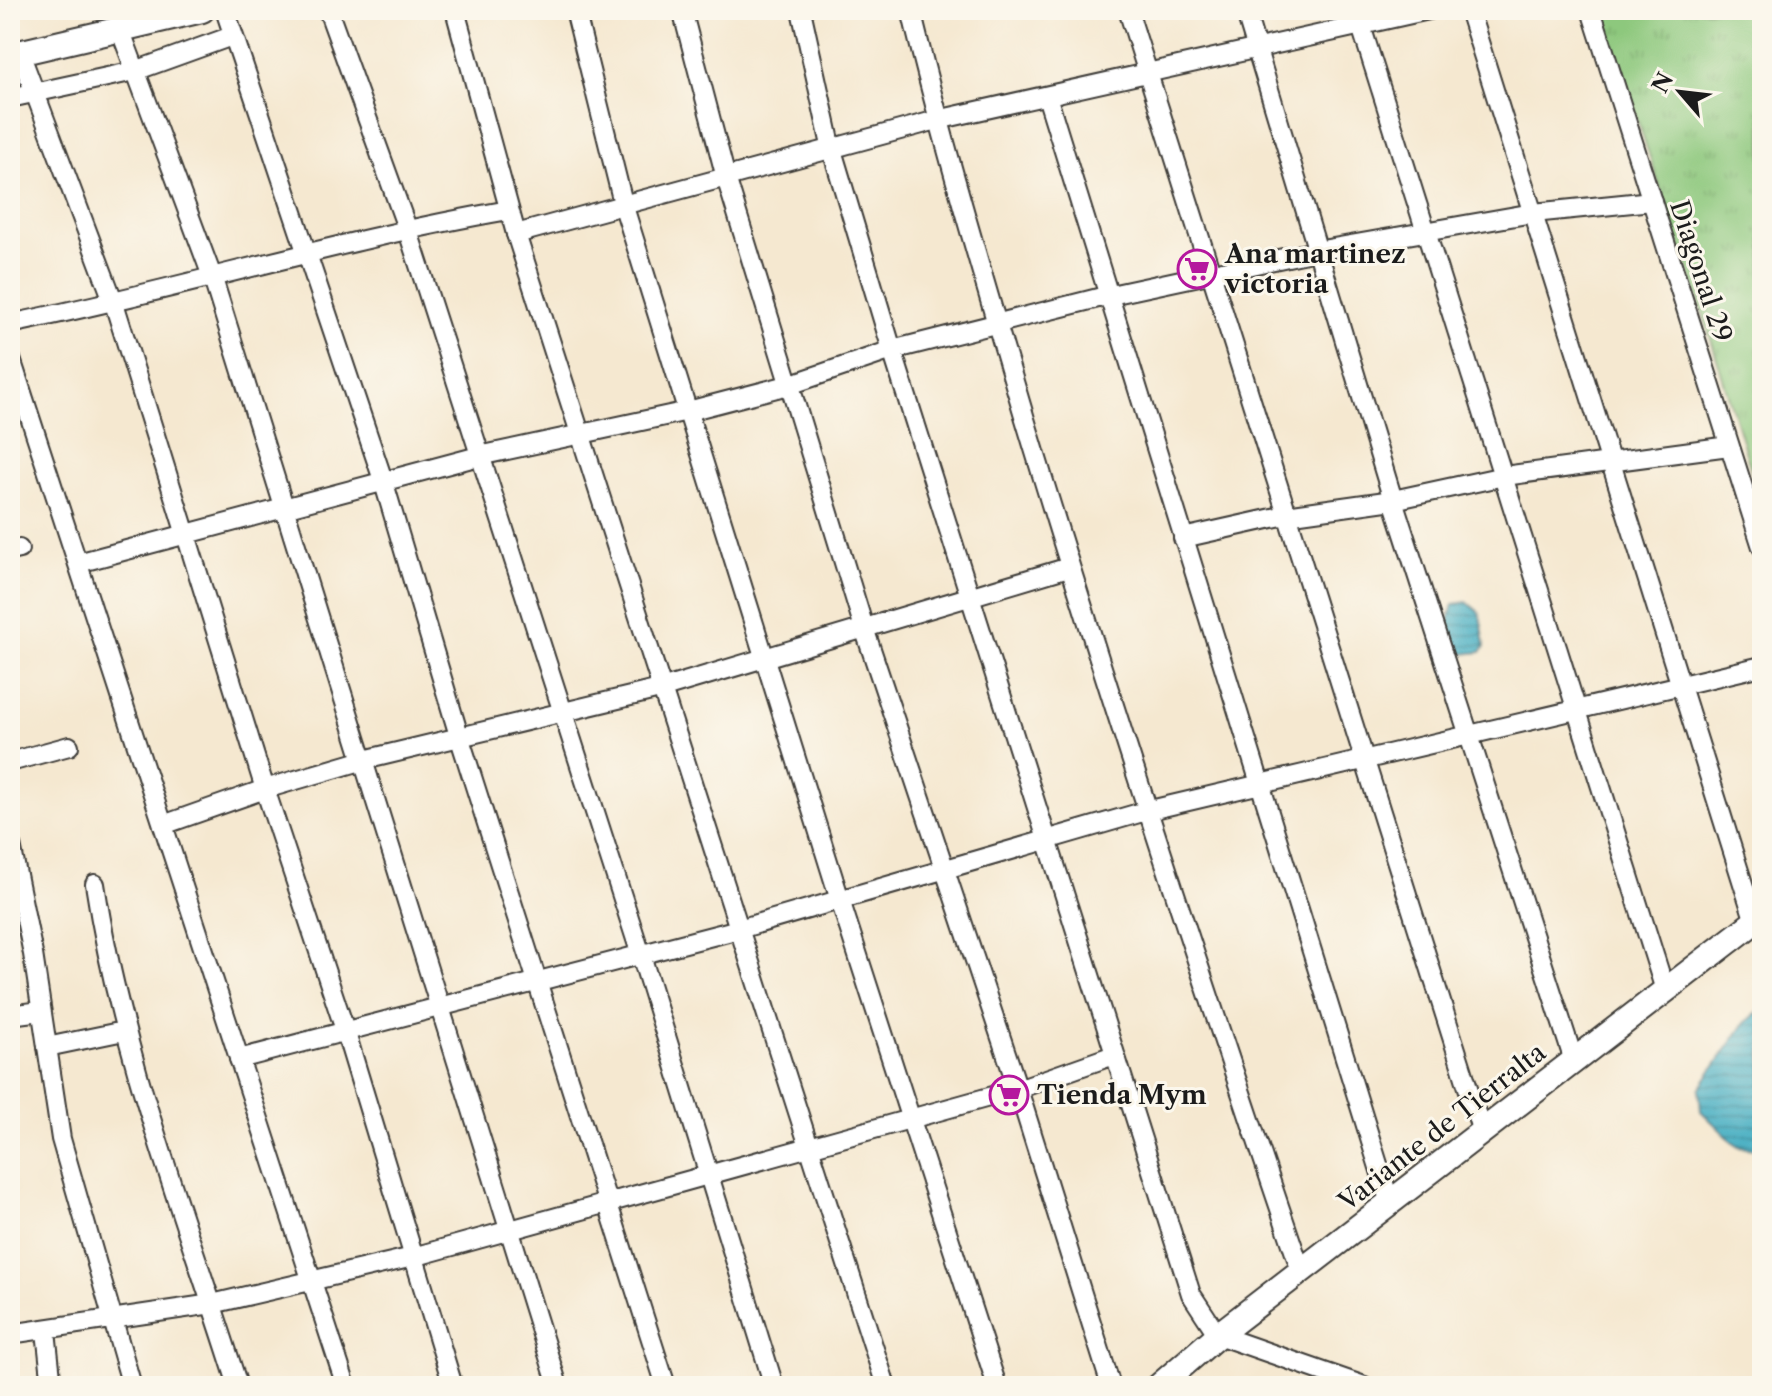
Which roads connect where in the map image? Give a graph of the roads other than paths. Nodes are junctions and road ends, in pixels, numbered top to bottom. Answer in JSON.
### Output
{"nodes":[{"id":1,"x":202,"y":10,"type":"edge"},
{"id":2,"x":225,"y":10,"type":"edge"},
{"id":3,"x":328,"y":10,"type":"edge"},
{"id":4,"x":455,"y":10,"type":"edge"},
{"id":5,"x":575,"y":10,"type":"edge"},
{"id":6,"x":682,"y":10,"type":"edge"},
{"id":7,"x":801,"y":10,"type":"edge"},
{"id":8,"x":911,"y":10,"type":"edge"},
{"id":9,"x":1128,"y":10,"type":"edge"},
{"id":10,"x":1245,"y":10,"type":"edge"},
{"id":11,"x":1429,"y":10,"type":"edge"},
{"id":12,"x":1469,"y":10,"type":"edge"},
{"id":13,"x":1591,"y":10,"type":"edge"},
{"id":14,"x":1359,"y":17,"type":"edge"},
{"id":15,"x":120,"y":29,"type":"junction"},
{"id":16,"x":232,"y":36,"type":"junction"},
{"id":17,"x":1256,"y":50,"type":"junction"},
{"id":18,"x":15,"y":54,"type":"edge"},
{"id":19,"x":135,"y":71,"type":"junction"},
{"id":20,"x":1146,"y":74,"type":"junction"},
{"id":21,"x":34,"y":93,"type":"junction"},
{"id":22,"x":1047,"y":96,"type":"junction"},
{"id":23,"x":10,"y":98,"type":"edge"},
{"id":24,"x":937,"y":120,"type":"junction"},
{"id":25,"x":832,"y":150,"type":"junction"},
{"id":26,"x":725,"y":174,"type":"junction"},
{"id":27,"x":1652,"y":201,"type":"junction"},
{"id":28,"x":624,"y":207,"type":"junction"},
{"id":29,"x":509,"y":210,"type":"junction"},
{"id":30,"x":1533,"y":213,"type":"junction"},
{"id":31,"x":407,"y":228,"type":"junction"},
{"id":32,"x":516,"y":234,"type":"junction"},
{"id":33,"x":1427,"y":234,"type":"junction"},
{"id":34,"x":1316,"y":251,"type":"junction"},
{"id":35,"x":308,"y":253,"type":"junction"},
{"id":36,"x":1210,"y":275,"type":"junction"},
{"id":37,"x":213,"y":279,"type":"junction"},
{"id":38,"x":1106,"y":296,"type":"junction"},
{"id":39,"x":114,"y":303,"type":"junction"},
{"id":40,"x":997,"y":323,"type":"junction"},
{"id":41,"x":10,"y":324,"type":"edge"},
{"id":42,"x":892,"y":350,"type":"junction"},
{"id":43,"x":10,"y":356,"type":"edge"},
{"id":44,"x":792,"y":384,"type":"junction"},
{"id":45,"x":688,"y":411,"type":"junction"},
{"id":46,"x":584,"y":436,"type":"junction"},
{"id":47,"x":1729,"y":446,"type":"junction"},
{"id":48,"x":479,"y":456,"type":"junction"},
{"id":49,"x":1610,"y":460,"type":"junction"},
{"id":50,"x":1504,"y":476,"type":"junction"},
{"id":51,"x":383,"y":480,"type":"junction"},
{"id":52,"x":1393,"y":500,"type":"junction"},
{"id":53,"x":286,"y":506,"type":"junction"},
{"id":54,"x":1286,"y":515,"type":"junction"},
{"id":55,"x":186,"y":533,"type":"junction"},
{"id":56,"x":1183,"y":538,"type":"junction"},
{"id":57,"x":1762,"y":547,"type":"edge"},
{"id":58,"x":78,"y":563,"type":"junction"},
{"id":59,"x":1069,"y":567,"type":"junction"},
{"id":60,"x":968,"y":598,"type":"junction"},
{"id":61,"x":865,"y":631,"type":"junction"},
{"id":62,"x":767,"y":658,"type":"junction"},
{"id":63,"x":1762,"y":666,"type":"edge"},
{"id":64,"x":1681,"y":683,"type":"junction"},
{"id":65,"x":664,"y":688,"type":"junction"},
{"id":66,"x":1577,"y":708,"type":"junction"},
{"id":67,"x":562,"y":715,"type":"junction"},
{"id":68,"x":1469,"y":734,"type":"junction"},
{"id":69,"x":460,"y":739,"type":"junction"},
{"id":70,"x":69,"y":746,"type":"dead end"},
{"id":71,"x":1364,"y":759,"type":"junction"},
{"id":72,"x":364,"y":760,"type":"junction"},
{"id":73,"x":10,"y":762,"type":"edge"},
{"id":74,"x":1259,"y":785,"type":"junction"},
{"id":75,"x":265,"y":789,"type":"junction"},
{"id":76,"x":1146,"y":811,"type":"junction"},
{"id":77,"x":163,"y":825,"type":"junction"},
{"id":78,"x":1046,"y":839,"type":"junction"},
{"id":79,"x":10,"y":840,"type":"edge"},
{"id":80,"x":944,"y":868,"type":"junction"},
{"id":81,"x":95,"y":884,"type":"dead end"},
{"id":82,"x":840,"y":900,"type":"junction"},
{"id":83,"x":1758,"y":919,"type":"edge"},
{"id":84,"x":739,"y":929,"type":"junction"},
{"id":85,"x":641,"y":955,"type":"junction"},
{"id":86,"x":538,"y":980,"type":"junction"},
{"id":87,"x":1665,"y":990,"type":"junction"},
{"id":88,"x":443,"y":1007,"type":"junction"},
{"id":89,"x":41,"y":1011,"type":"junction"},
{"id":90,"x":10,"y":1015,"type":"edge"},
{"id":91,"x":345,"y":1030,"type":"junction"},
{"id":92,"x":124,"y":1031,"type":"junction"},
{"id":93,"x":47,"y":1047,"type":"junction"},
{"id":94,"x":1114,"y":1055,"type":"junction"},
{"id":95,"x":239,"y":1059,"type":"junction"},
{"id":96,"x":1574,"y":1061,"type":"junction"},
{"id":97,"x":1018,"y":1089,"type":"junction"},
{"id":98,"x":913,"y":1118,"type":"junction"},
{"id":99,"x":1482,"y":1132,"type":"junction"},
{"id":100,"x":809,"y":1149,"type":"junction"},
{"id":101,"x":709,"y":1177,"type":"junction"},
{"id":102,"x":609,"y":1203,"type":"junction"},
{"id":103,"x":1390,"y":1203,"type":"junction"},
{"id":104,"x":510,"y":1231,"type":"junction"},
{"id":105,"x":413,"y":1257,"type":"junction"},
{"id":106,"x":1301,"y":1271,"type":"junction"},
{"id":107,"x":311,"y":1280,"type":"junction"},
{"id":108,"x":212,"y":1304,"type":"junction"},
{"id":109,"x":110,"y":1318,"type":"junction"},
{"id":110,"x":46,"y":1331,"type":"junction"},
{"id":111,"x":10,"y":1334,"type":"edge"},
{"id":112,"x":1218,"y":1335,"type":"junction"},
{"id":113,"x":52,"y":1386,"type":"edge"},
{"id":114,"x":132,"y":1386,"type":"edge"},
{"id":115,"x":238,"y":1386,"type":"edge"},
{"id":116,"x":346,"y":1386,"type":"edge"},
{"id":117,"x":453,"y":1386,"type":"edge"},
{"id":118,"x":558,"y":1386,"type":"edge"},
{"id":119,"x":666,"y":1386,"type":"edge"},
{"id":120,"x":774,"y":1386,"type":"edge"},
{"id":121,"x":886,"y":1386,"type":"edge"},
{"id":122,"x":997,"y":1386,"type":"edge"},
{"id":123,"x":1111,"y":1386,"type":"edge"},
{"id":124,"x":1159,"y":1386,"type":"edge"},
{"id":125,"x":1364,"y":1386,"type":"edge"}],
"edges":[{"from":1,"to":15,"type":"main road"},
{"from":2,"to":16,"type":"street"},
{"from":3,"to":31,"type":"street"},
{"from":4,"to":29,"type":"street"},
{"from":5,"to":28,"type":"street"},
{"from":6,"to":26,"type":"street"},
{"from":7,"to":25,"type":"street"},
{"from":8,"to":24,"type":"street"},
{"from":9,"to":20,"type":"street"},
{"from":10,"to":17,"type":"street"},
{"from":11,"to":14,"type":"street"},
{"from":12,"to":30,"type":"street"},
{"from":13,"to":27,"type":"street","name":"Diagonal 29"},
{"from":14,"to":17,"type":"street"},
{"from":14,"to":33,"type":"street"},
{"from":15,"to":18,"type":"main road"},
{"from":15,"to":19,"type":"street"},
{"from":16,"to":19,"type":"street"},
{"from":16,"to":35,"type":"street"},
{"from":17,"to":20,"type":"street"},
{"from":17,"to":34,"type":"street"},
{"from":18,"to":21,"type":"street"},
{"from":19,"to":21,"type":"street"},
{"from":19,"to":37,"type":"street"},
{"from":20,"to":22,"type":"street"},
{"from":20,"to":36,"type":"street"},
{"from":21,"to":23,"type":"street"},
{"from":21,"to":39,"type":"street"},
{"from":22,"to":24,"type":"street"},
{"from":22,"to":38,"type":"street"},
{"from":24,"to":25,"type":"street"},
{"from":24,"to":40,"type":"street"},
{"from":25,"to":26,"type":"street"},
{"from":25,"to":42,"type":"street"},
{"from":26,"to":28,"type":"street"},
{"from":26,"to":44,"type":"street"},
{"from":27,"to":30,"type":"street"},
{"from":27,"to":47,"type":"street","name":"Diagonal 29"},
{"from":28,"to":32,"type":"street"},
{"from":28,"to":45,"type":"street"},
{"from":29,"to":31,"type":"street"},
{"from":29,"to":32,"type":"street"},
{"from":30,"to":33,"type":"street"},
{"from":30,"to":49,"type":"street"},
{"from":31,"to":35,"type":"street"},
{"from":31,"to":48,"type":"street"},
{"from":32,"to":46,"type":"street"},
{"from":33,"to":34,"type":"street"},
{"from":33,"to":50,"type":"street"},
{"from":34,"to":36,"type":"street"},
{"from":34,"to":52,"type":"street"},
{"from":35,"to":37,"type":"street"},
{"from":35,"to":51,"type":"street"},
{"from":36,"to":38,"type":"street"},
{"from":36,"to":54,"type":"street"},
{"from":37,"to":39,"type":"street"},
{"from":37,"to":53,"type":"street"},
{"from":38,"to":40,"type":"street"},
{"from":38,"to":56,"type":"street"},
{"from":39,"to":41,"type":"street"},
{"from":39,"to":55,"type":"street"},
{"from":40,"to":42,"type":"street"},
{"from":40,"to":59,"type":"street"},
{"from":42,"to":44,"type":"street"},
{"from":42,"to":60,"type":"street"},
{"from":43,"to":58,"type":"street"},
{"from":44,"to":45,"type":"street"},
{"from":44,"to":61,"type":"street"},
{"from":45,"to":46,"type":"street"},
{"from":45,"to":62,"type":"street"},
{"from":46,"to":48,"type":"street"},
{"from":46,"to":65,"type":"street"},
{"from":47,"to":49,"type":"street"},
{"from":47,"to":57,"type":"street","name":"Diagonal 29"},
{"from":48,"to":51,"type":"street"},
{"from":48,"to":67,"type":"street"},
{"from":49,"to":50,"type":"street"},
{"from":49,"to":64,"type":"street"},
{"from":50,"to":52,"type":"street"},
{"from":50,"to":66,"type":"street"},
{"from":51,"to":53,"type":"street"},
{"from":51,"to":69,"type":"street"},
{"from":52,"to":54,"type":"street"},
{"from":52,"to":68,"type":"street"},
{"from":53,"to":55,"type":"street"},
{"from":53,"to":72,"type":"street"},
{"from":54,"to":56,"type":"street"},
{"from":54,"to":71,"type":"street"},
{"from":55,"to":58,"type":"street"},
{"from":55,"to":75,"type":"street"},
{"from":56,"to":74,"type":"street"},
{"from":58,"to":77,"type":"street"},
{"from":59,"to":60,"type":"street"},
{"from":59,"to":76,"type":"street"},
{"from":60,"to":61,"type":"street"},
{"from":60,"to":78,"type":"street"},
{"from":61,"to":62,"type":"street"},
{"from":61,"to":80,"type":"street"},
{"from":62,"to":65,"type":"street"},
{"from":62,"to":82,"type":"street"},
{"from":63,"to":64,"type":"street"},
{"from":64,"to":66,"type":"street"},
{"from":64,"to":83,"type":"street"},
{"from":65,"to":67,"type":"street"},
{"from":65,"to":84,"type":"street"},
{"from":66,"to":68,"type":"street"},
{"from":66,"to":87,"type":"street"},
{"from":67,"to":69,"type":"street"},
{"from":67,"to":85,"type":"street"},
{"from":68,"to":71,"type":"street"},
{"from":68,"to":96,"type":"street"},
{"from":69,"to":72,"type":"street"},
{"from":69,"to":86,"type":"street"},
{"from":70,"to":73,"type":"street"},
{"from":71,"to":74,"type":"street"},
{"from":71,"to":99,"type":"street"},
{"from":72,"to":75,"type":"street"},
{"from":72,"to":88,"type":"street"},
{"from":74,"to":76,"type":"street"},
{"from":74,"to":103,"type":"street"},
{"from":75,"to":77,"type":"street"},
{"from":75,"to":91,"type":"street"},
{"from":76,"to":78,"type":"street"},
{"from":76,"to":106,"type":"street"},
{"from":77,"to":95,"type":"street"},
{"from":78,"to":80,"type":"street"},
{"from":78,"to":94,"type":"street"},
{"from":79,"to":89,"type":"street"},
{"from":80,"to":82,"type":"street"},
{"from":80,"to":97,"type":"street"},
{"from":81,"to":92,"type":"street"},
{"from":82,"to":84,"type":"street"},
{"from":82,"to":98,"type":"street"},
{"from":83,"to":87,"type":"main road","name":"Variante de Tierralta"},
{"from":84,"to":85,"type":"street"},
{"from":84,"to":100,"type":"street"},
{"from":85,"to":86,"type":"street"},
{"from":85,"to":101,"type":"street"},
{"from":86,"to":88,"type":"street"},
{"from":86,"to":102,"type":"street"},
{"from":87,"to":96,"type":"main road","name":"Variante de Tierralta"},
{"from":88,"to":91,"type":"street"},
{"from":88,"to":104,"type":"street"},
{"from":89,"to":90,"type":"street"},
{"from":89,"to":93,"type":"street"},
{"from":91,"to":95,"type":"street"},
{"from":91,"to":105,"type":"street"},
{"from":92,"to":93,"type":"street"},
{"from":92,"to":108,"type":"street"},
{"from":93,"to":109,"type":"street"},
{"from":94,"to":97,"type":"street"},
{"from":94,"to":112,"type":"street"},
{"from":95,"to":107,"type":"street"},
{"from":96,"to":99,"type":"main road","name":"Variante de Tierralta"},
{"from":97,"to":98,"type":"street"},
{"from":97,"to":123,"type":"street"},
{"from":98,"to":100,"type":"street"},
{"from":98,"to":122,"type":"street"},
{"from":99,"to":103,"type":"main road","name":"Variante de Tierralta"},
{"from":100,"to":101,"type":"street"},
{"from":100,"to":121,"type":"street"},
{"from":101,"to":102,"type":"street"},
{"from":101,"to":120,"type":"street"},
{"from":102,"to":104,"type":"street"},
{"from":102,"to":119,"type":"street"},
{"from":103,"to":106,"type":"main road","name":"Variante de Tierralta"},
{"from":104,"to":105,"type":"street"},
{"from":104,"to":118,"type":"street"},
{"from":105,"to":107,"type":"street"},
{"from":105,"to":117,"type":"street"},
{"from":106,"to":112,"type":"main road","name":"Variante de Tierralta"},
{"from":107,"to":108,"type":"street"},
{"from":107,"to":116,"type":"street"},
{"from":108,"to":109,"type":"street"},
{"from":108,"to":115,"type":"street"},
{"from":109,"to":110,"type":"street"},
{"from":109,"to":114,"type":"street"},
{"from":110,"to":111,"type":"street"},
{"from":110,"to":113,"type":"street"},
{"from":112,"to":124,"type":"main road","name":"Variante de Tierralta"},
{"from":112,"to":125,"type":"street"}]}
